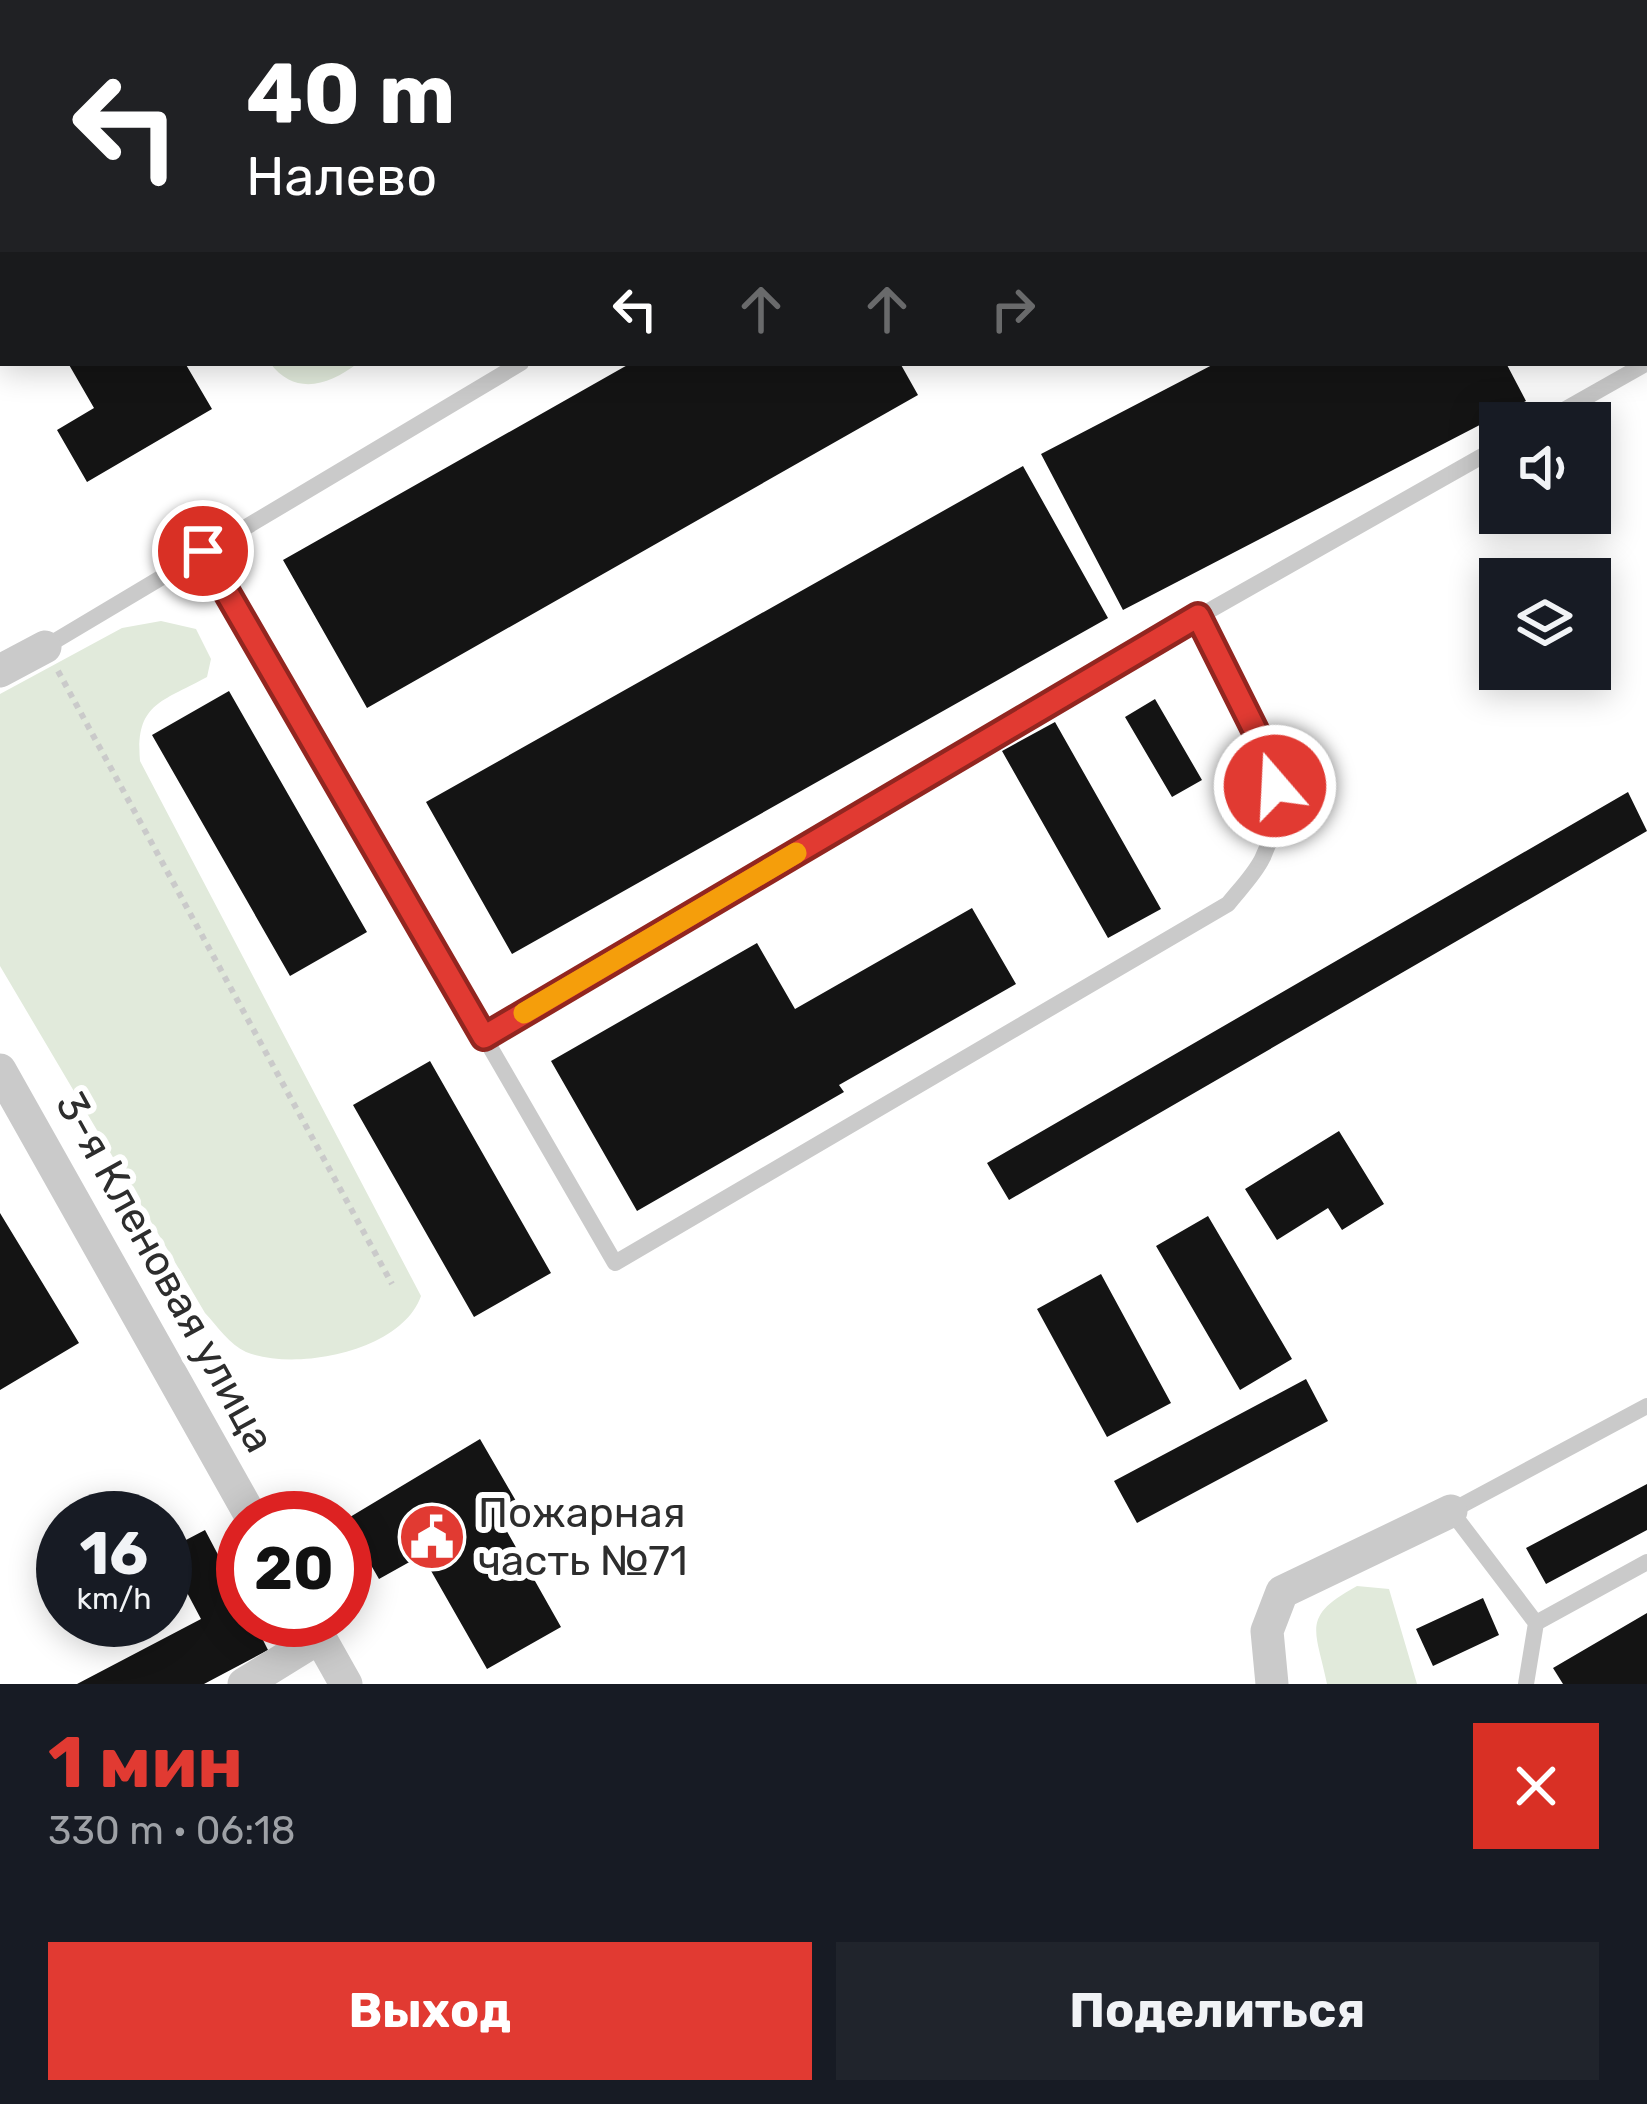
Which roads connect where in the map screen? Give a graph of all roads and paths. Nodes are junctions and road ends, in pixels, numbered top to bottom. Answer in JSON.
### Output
{"nodes":[{"id":1,"x":516,"y":366,"type":"edge"},
{"id":2,"x":1642,"y":366,"type":"edge"},
{"id":3,"x":1578,"y":402,"type":"edge"},
{"id":4,"x":1479,"y":458,"type":"edge"},
{"id":5,"x":203,"y":551,"type":"junction"},
{"id":6,"x":1198,"y":616,"type":"junction"},
{"id":7,"x":45,"y":647,"type":"junction"},
{"id":8,"x":0,"y":670,"type":"edge"},
{"id":9,"x":484,"y":1037,"type":"junction"},
{"id":10,"x":0,"y":1070,"type":"edge"},
{"id":11,"x":392,"y":1284,"type":"dead end"},
{"id":12,"x":1647,"y":1406,"type":"edge"},
{"id":13,"x":237,"y":1491,"type":"edge"},
{"id":14,"x":1451,"y":1511,"type":"junction"},
{"id":15,"x":1647,"y":1562,"type":"edge"},
{"id":16,"x":1536,"y":1623,"type":"junction"},
{"id":17,"x":292,"y":1647,"type":"edge"},
{"id":18,"x":325,"y":1647,"type":"edge"},
{"id":19,"x":1523,"y":1683,"type":"edge"},
{"id":20,"x":244,"y":1684,"type":"edge"},
{"id":21,"x":346,"y":1684,"type":"edge"},
{"id":22,"x":1272,"y":1684,"type":"edge"}],
"edges":[{"from":1,"to":5,"type":"lane"},
{"from":2,"to":3,"type":"lane"},
{"from":4,"to":6,"type":"lane"},
{"from":5,"to":7,"type":"lane"},
{"from":5,"to":9,"type":"lane"},
{"from":6,"to":9,"type":"lane"},
{"from":6,"to":9,"type":"lane"},
{"from":7,"to":8,"type":"street"},
{"from":7,"to":11,"type":"path"},
{"from":10,"to":13,"type":"street","name":"3-я Кленовая улица"},
{"from":12,"to":14,"type":"lane"},
{"from":14,"to":16,"type":"lane"},
{"from":14,"to":22,"type":"street"},
{"from":15,"to":16,"type":"lane"},
{"from":16,"to":19,"type":"lane"},
{"from":17,"to":20,"type":"street"},
{"from":18,"to":21,"type":"street"}]}
